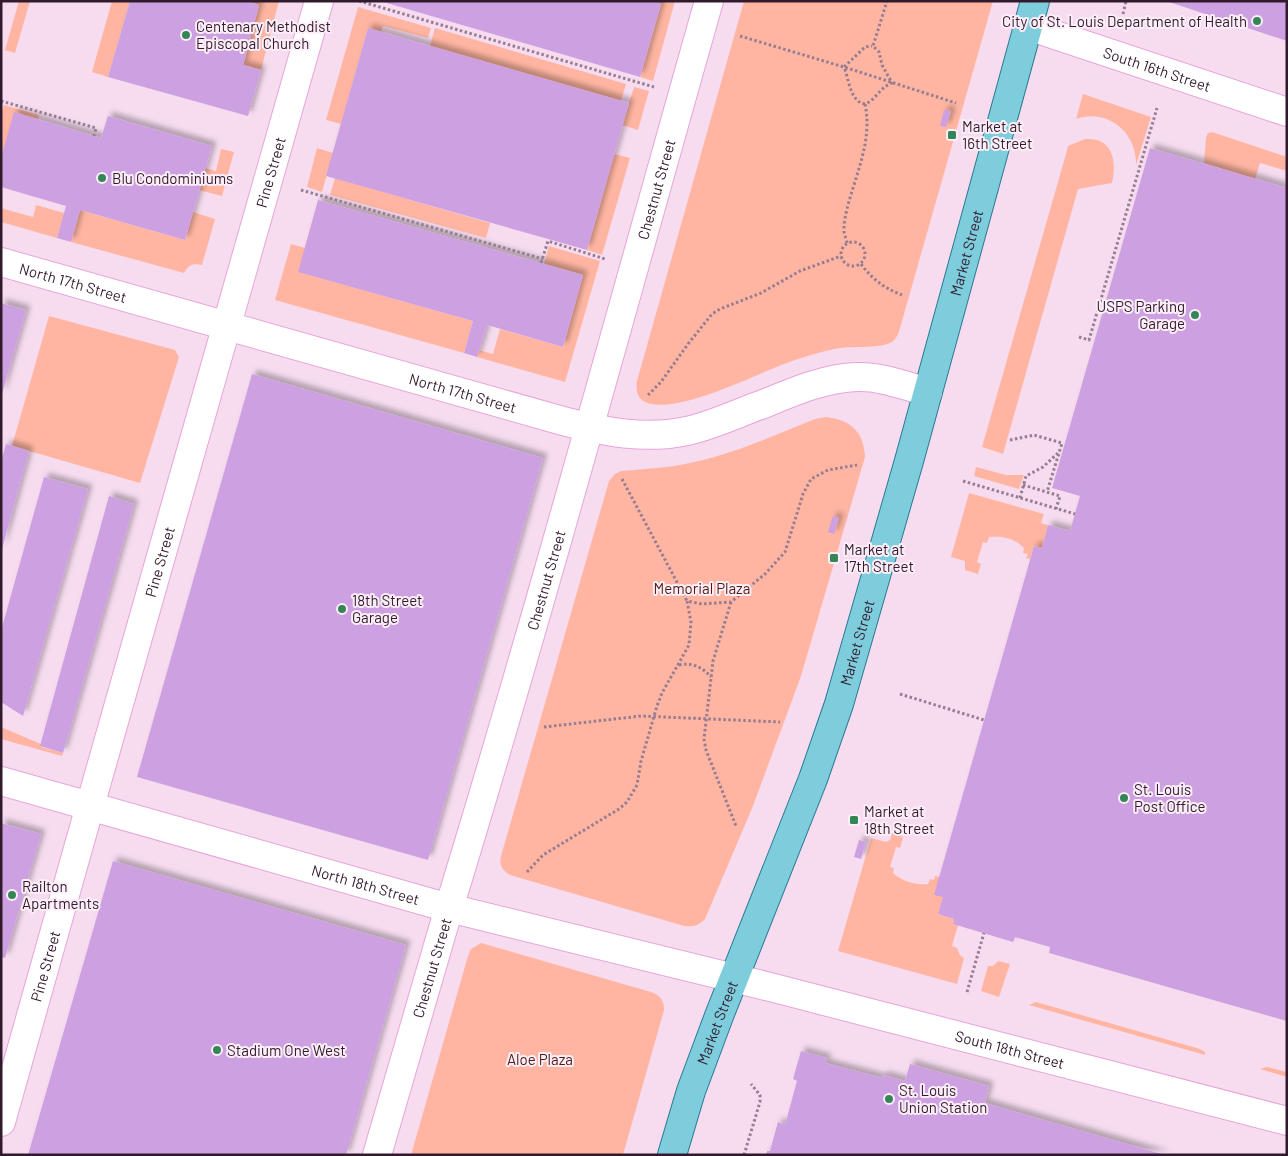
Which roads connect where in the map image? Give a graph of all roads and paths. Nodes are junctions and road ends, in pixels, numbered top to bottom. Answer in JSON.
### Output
{"nodes":[{"id":1,"x":319,"y":1,"type":"edge"},
{"id":2,"x":359,"y":1,"type":"edge"},
{"id":3,"x":708,"y":1,"type":"edge"},
{"id":4,"x":887,"y":1,"type":"edge"},
{"id":5,"x":1126,"y":1,"type":"edge"},
{"id":6,"x":1031,"y":14,"type":"edge"},
{"id":7,"x":1122,"y":14,"type":"dead end"},
{"id":8,"x":740,"y":36,"type":"dead end"},
{"id":9,"x":873,"y":46,"type":"junction"},
{"id":10,"x":844,"y":67,"type":"junction"},
{"id":11,"x":892,"y":83,"type":"junction"},
{"id":12,"x":654,"y":87,"type":"dead end"},
{"id":13,"x":1,"y":101,"type":"edge"},
{"id":14,"x":865,"y":104,"type":"junction"},
{"id":15,"x":956,"y":104,"type":"dead end"},
{"id":16,"x":1157,"y":108,"type":"dead end"},
{"id":17,"x":1287,"y":112,"type":"edge"},
{"id":18,"x":94,"y":136,"type":"dead end"},
{"id":19,"x":301,"y":190,"type":"dead end"},
{"id":20,"x":848,"y":243,"type":"junction"},
{"id":21,"x":841,"y":256,"type":"junction"},
{"id":22,"x":606,"y":259,"type":"dead end"},
{"id":23,"x":1,"y":262,"type":"edge"},
{"id":24,"x":861,"y":264,"type":"junction"},
{"id":25,"x":902,"y":295,"type":"dead end"},
{"id":26,"x":226,"y":327,"type":"junction"},
{"id":27,"x":1078,"y":337,"type":"dead end"},
{"id":28,"x":928,"y":392,"type":"junction"},
{"id":29,"x":648,"y":395,"type":"dead end"},
{"id":30,"x":588,"y":428,"type":"junction"},
{"id":31,"x":1010,"y":440,"type":"dead end"},
{"id":32,"x":1059,"y":452,"type":"junction"},
{"id":33,"x":857,"y":465,"type":"dead end"},
{"id":34,"x":622,"y":479,"type":"dead end"},
{"id":35,"x":962,"y":481,"type":"dead end"},
{"id":36,"x":1024,"y":485,"type":"junction"},
{"id":37,"x":1048,"y":492,"type":"junction"},
{"id":38,"x":1020,"y":498,"type":"junction"},
{"id":39,"x":1056,"y":508,"type":"junction"},
{"id":40,"x":1075,"y":514,"type":"dead end"},
{"id":41,"x":686,"y":601,"type":"junction"},
{"id":42,"x":730,"y":602,"type":"junction"},
{"id":43,"x":679,"y":665,"type":"junction"},
{"id":44,"x":711,"y":676,"type":"junction"},
{"id":45,"x":900,"y":694,"type":"dead end"},
{"id":46,"x":654,"y":716,"type":"junction"},
{"id":47,"x":707,"y":718,"type":"junction"},
{"id":48,"x":984,"y":720,"type":"dead end"},
{"id":49,"x":780,"y":722,"type":"dead end"},
{"id":50,"x":544,"y":727,"type":"dead end"},
{"id":51,"x":1,"y":781,"type":"edge"},
{"id":52,"x":90,"y":806,"type":"junction"},
{"id":53,"x":736,"y":826,"type":"dead end"},
{"id":54,"x":527,"y":872,"type":"dead end"},
{"id":55,"x":449,"y":908,"type":"junction"},
{"id":56,"x":984,"y":933,"type":"dead end"},
{"id":57,"x":733,"y":978,"type":"junction"},
{"id":58,"x":967,"y":992,"type":"dead end"},
{"id":59,"x":751,"y":1084,"type":"dead end"},
{"id":60,"x":1287,"y":1121,"type":"edge"},
{"id":61,"x":1,"y":1122,"type":"edge"},
{"id":62,"x":377,"y":1155,"type":"edge"},
{"id":63,"x":672,"y":1155,"type":"edge"},
{"id":64,"x":744,"y":1155,"type":"edge"}],
"edges":[{"from":1,"to":26,"type":"street","name":"Pine Street"},
{"from":2,"to":12,"type":"path"},
{"from":3,"to":30,"type":"street","name":"Chestnut Street"},
{"from":4,"to":9,"type":"path"},
{"from":5,"to":7,"type":"path"},
{"from":6,"to":17,"type":"street","name":"South 16th Street"},
{"from":6,"to":28,"type":"main road","name":"Market Street"},
{"from":8,"to":10,"type":"path"},
{"from":9,"to":10,"type":"path"},
{"from":9,"to":11,"type":"path"},
{"from":10,"to":11,"type":"path"},
{"from":10,"to":14,"type":"path"},
{"from":11,"to":14,"type":"path"},
{"from":11,"to":15,"type":"path"},
{"from":13,"to":18,"type":"path"},
{"from":14,"to":20,"type":"path"},
{"from":16,"to":27,"type":"path"},
{"from":19,"to":22,"type":"path"},
{"from":20,"to":21,"type":"path"},
{"from":20,"to":24,"type":"path"},
{"from":21,"to":24,"type":"path"},
{"from":21,"to":29,"type":"path"},
{"from":23,"to":26,"type":"street","name":"North 17th Street"},
{"from":24,"to":25,"type":"path"},
{"from":26,"to":30,"type":"street","name":"North 17th Street"},
{"from":26,"to":52,"type":"street","name":"Pine Street"},
{"from":28,"to":30,"type":"street","name":"North 17th Street"},
{"from":28,"to":57,"type":"main road","name":"Market Street"},
{"from":30,"to":55,"type":"street","name":"Chestnut Street"},
{"from":31,"to":32,"type":"path"},
{"from":32,"to":36,"type":"path"},
{"from":32,"to":37,"type":"path"},
{"from":33,"to":42,"type":"path"},
{"from":34,"to":41,"type":"path"},
{"from":35,"to":38,"type":"path"},
{"from":36,"to":37,"type":"path"},
{"from":36,"to":38,"type":"path"},
{"from":37,"to":39,"type":"path"},
{"from":38,"to":39,"type":"path"},
{"from":39,"to":40,"type":"path"},
{"from":41,"to":42,"type":"path"},
{"from":41,"to":43,"type":"path"},
{"from":42,"to":44,"type":"path"},
{"from":43,"to":44,"type":"path"},
{"from":43,"to":46,"type":"path"},
{"from":44,"to":47,"type":"path"},
{"from":45,"to":48,"type":"path"},
{"from":46,"to":47,"type":"path"},
{"from":46,"to":50,"type":"path"},
{"from":46,"to":54,"type":"path"},
{"from":47,"to":49,"type":"path"},
{"from":47,"to":53,"type":"path"},
{"from":51,"to":52,"type":"street","name":"North 18th Street"},
{"from":52,"to":55,"type":"street","name":"North 18th Street"},
{"from":52,"to":61,"type":"street","name":"Pine Street"},
{"from":55,"to":57,"type":"street","name":"North 18th Street"},
{"from":55,"to":62,"type":"street","name":"Chestnut Street"},
{"from":56,"to":58,"type":"path"},
{"from":57,"to":60,"type":"street","name":"South 18th Street"},
{"from":57,"to":63,"type":"main road","name":"Market Street"},
{"from":59,"to":64,"type":"path"}]}
